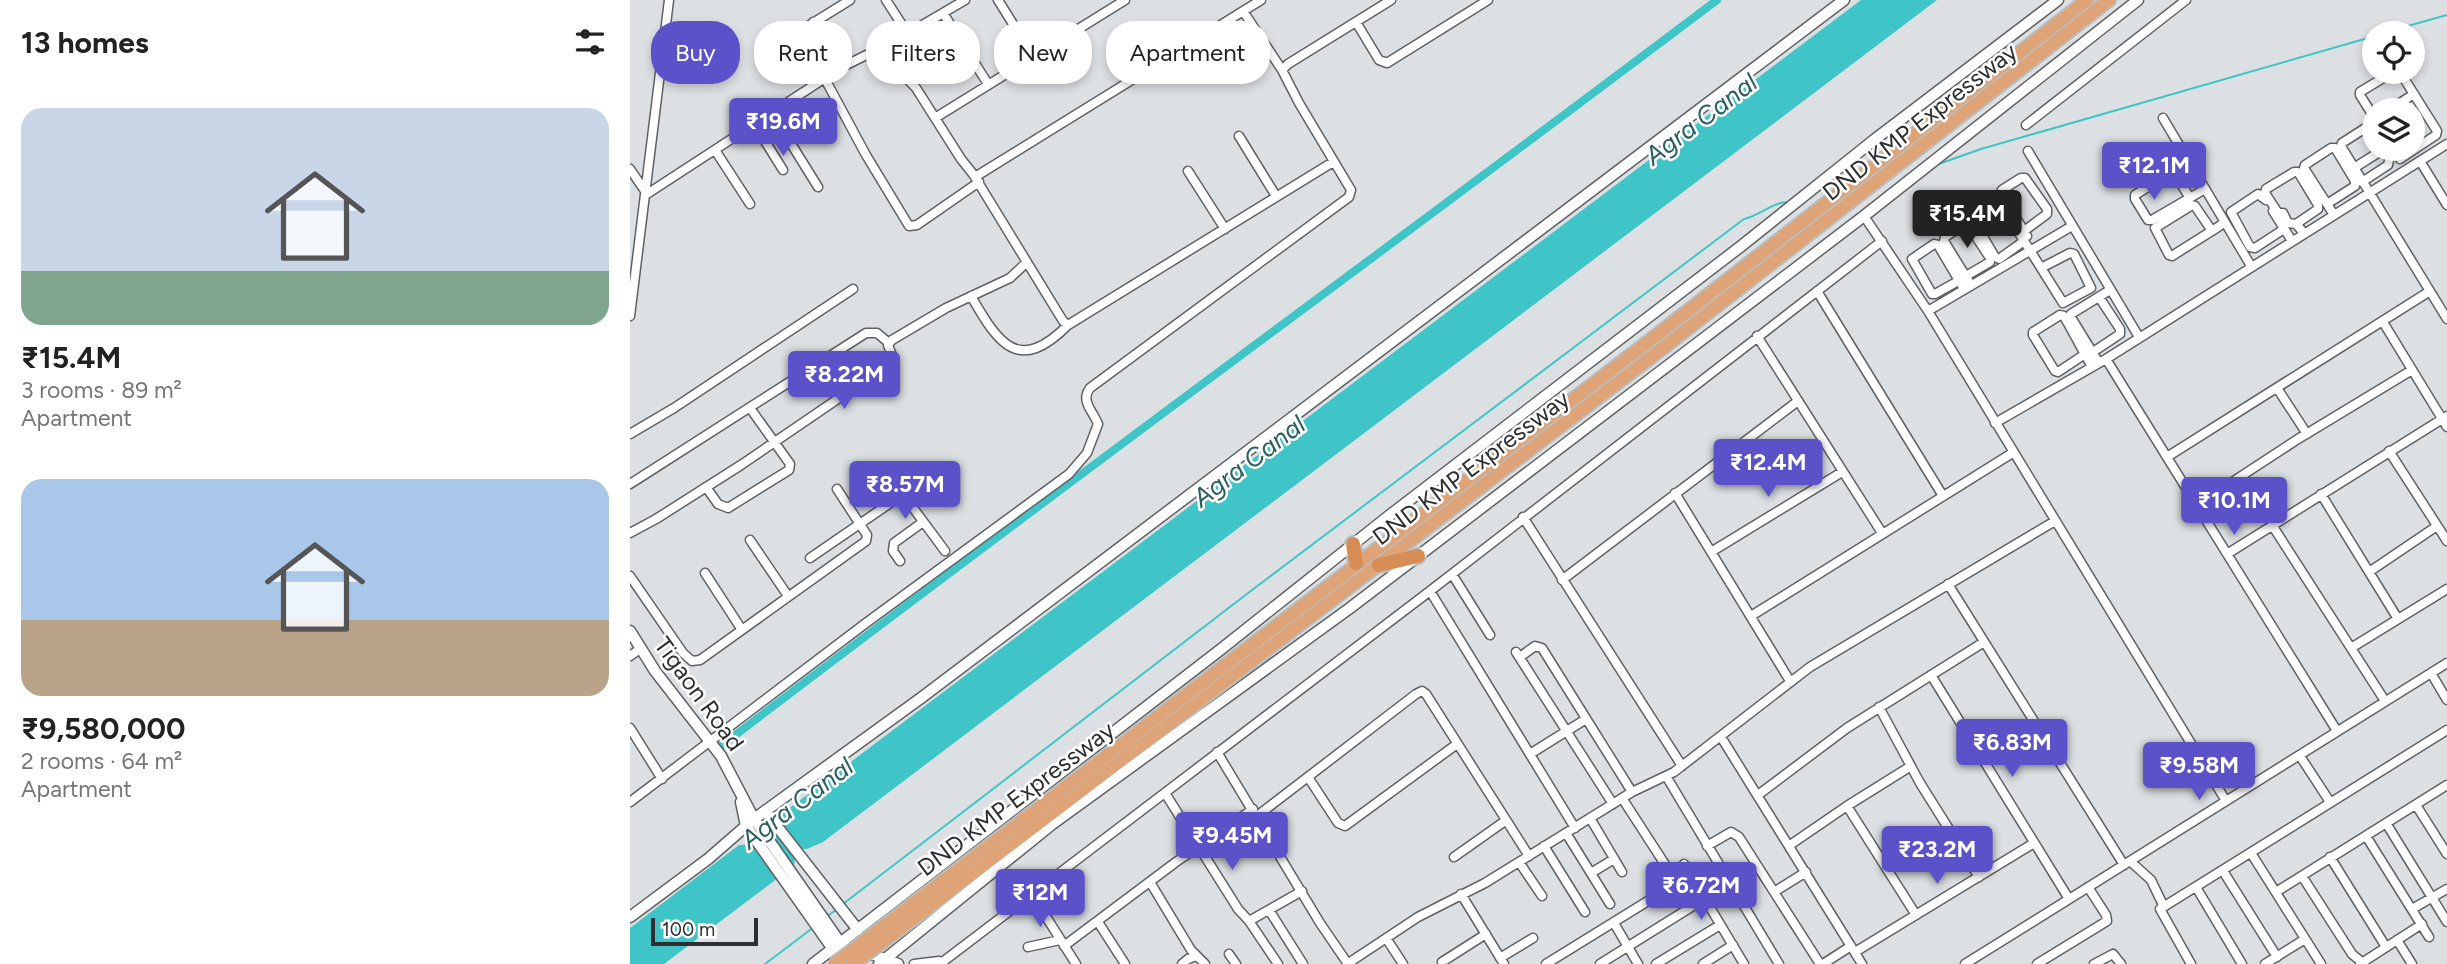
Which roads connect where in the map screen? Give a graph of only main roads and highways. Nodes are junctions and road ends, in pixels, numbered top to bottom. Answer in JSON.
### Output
{"nodes":[{"id":1,"x":2087,"y":0,"type":"edge"},
{"id":2,"x":2109,"y":0,"type":"edge"},
{"id":3,"x":1353,"y":544,"type":"road end"},
{"id":4,"x":1418,"y":556,"type":"road end"},
{"id":5,"x":1356,"y":563,"type":"junction"},
{"id":6,"x":1379,"y":565,"type":"junction"},
{"id":7,"x":888,"y":931,"type":"junction"},
{"id":8,"x":834,"y":964,"type":"edge"},
{"id":9,"x":853,"y":964,"type":"edge"}],
"edges":[{"from":1,"to":5,"type":"highway","name":"DND KMP Expressway"},
{"from":2,"to":6,"type":"highway","name":"DND KMP Expressway"},
{"from":3,"to":5,"type":"highway"},
{"from":4,"to":6,"type":"highway"},
{"from":5,"to":7,"type":"highway","name":"DND KMP Expressway"},
{"from":6,"to":7,"type":"highway","name":"DND KMP Expressway"},
{"from":7,"to":8,"type":"highway","name":"DND KMP Expressway","bridge":true},
{"from":7,"to":9,"type":"highway","name":"DND KMP Expressway","bridge":true}]}
